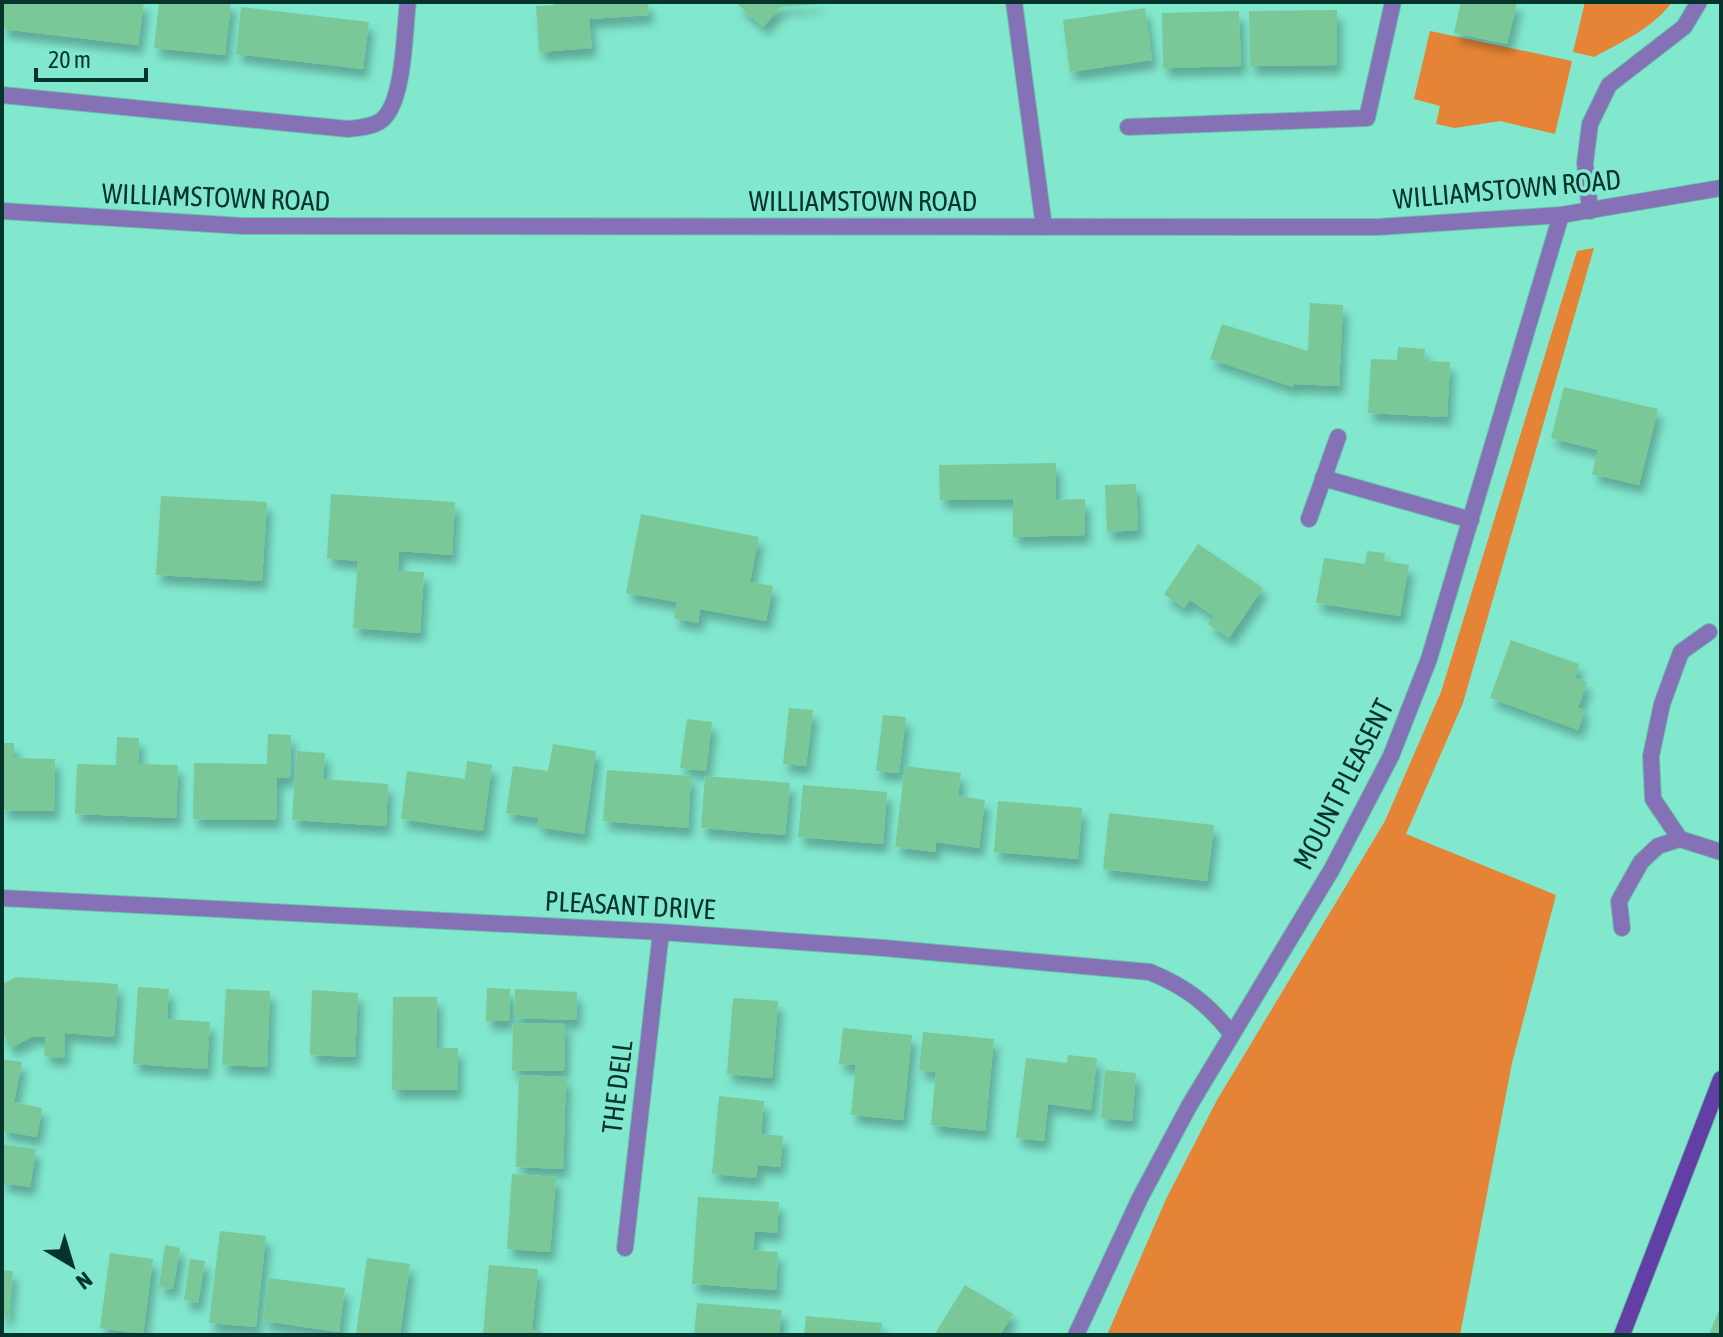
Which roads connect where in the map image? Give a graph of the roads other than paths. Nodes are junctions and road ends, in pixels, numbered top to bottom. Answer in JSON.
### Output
{"nodes":[{"id":1,"x":408,"y":2,"type":"edge"},
{"id":2,"x":1014,"y":2,"type":"edge"},
{"id":3,"x":1393,"y":2,"type":"edge"},
{"id":4,"x":1699,"y":2,"type":"edge"},
{"id":5,"x":2,"y":95,"type":"edge"},
{"id":6,"x":1128,"y":127,"type":"dead end"},
{"id":7,"x":1721,"y":188,"type":"edge"},
{"id":8,"x":2,"y":211,"type":"edge"},
{"id":9,"x":1590,"y":211,"type":"junction"},
{"id":10,"x":1561,"y":215,"type":"junction"},
{"id":11,"x":1044,"y":227,"type":"junction"},
{"id":12,"x":1338,"y":437,"type":"dead end"},
{"id":13,"x":1323,"y":478,"type":"junction"},
{"id":14,"x":1309,"y":519,"type":"dead end"},
{"id":15,"x":1471,"y":520,"type":"junction"},
{"id":16,"x":1709,"y":632,"type":"dead end"},
{"id":17,"x":1680,"y":839,"type":"junction"},
{"id":18,"x":1721,"y":852,"type":"edge"},
{"id":19,"x":2,"y":898,"type":"edge"},
{"id":20,"x":1622,"y":928,"type":"dead end"},
{"id":21,"x":661,"y":932,"type":"junction"},
{"id":22,"x":1231,"y":1033,"type":"junction"},
{"id":23,"x":1721,"y":1079,"type":"edge"},
{"id":24,"x":625,"y":1248,"type":"dead end"},
{"id":25,"x":1076,"y":1335,"type":"edge"},
{"id":26,"x":1622,"y":1335,"type":"edge"}],
"edges":[{"from":1,"to":5,"type":"street"},
{"from":2,"to":11,"type":"street"},
{"from":3,"to":6,"type":"street"},
{"from":4,"to":9,"type":"street"},
{"from":7,"to":9,"type":"street","name":"WILLIAMSTOWN ROAD"},
{"from":8,"to":11,"type":"street","name":"WILLIAMSTOWN ROAD"},
{"from":9,"to":10,"type":"street","name":"WILLIAMSTOWN ROAD"},
{"from":10,"to":11,"type":"street","name":"WILLIAMSTOWN ROAD"},
{"from":10,"to":15,"type":"street","name":"MOUNT PLEASENT"},
{"from":12,"to":13,"type":"street"},
{"from":13,"to":14,"type":"street"},
{"from":13,"to":15,"type":"street"},
{"from":15,"to":22,"type":"street","name":"MOUNT PLEASENT"},
{"from":16,"to":17,"type":"street"},
{"from":17,"to":18,"type":"street"},
{"from":17,"to":20,"type":"street"},
{"from":19,"to":21,"type":"street","name":"PLEASANT DRIVE"},
{"from":21,"to":22,"type":"street","name":"PLEASANT DRIVE"},
{"from":21,"to":24,"type":"street","name":"THE DELL"},
{"from":22,"to":25,"type":"street","name":"MOUNT PLEASENT"},
{"from":23,"to":26,"type":"main road"}]}
